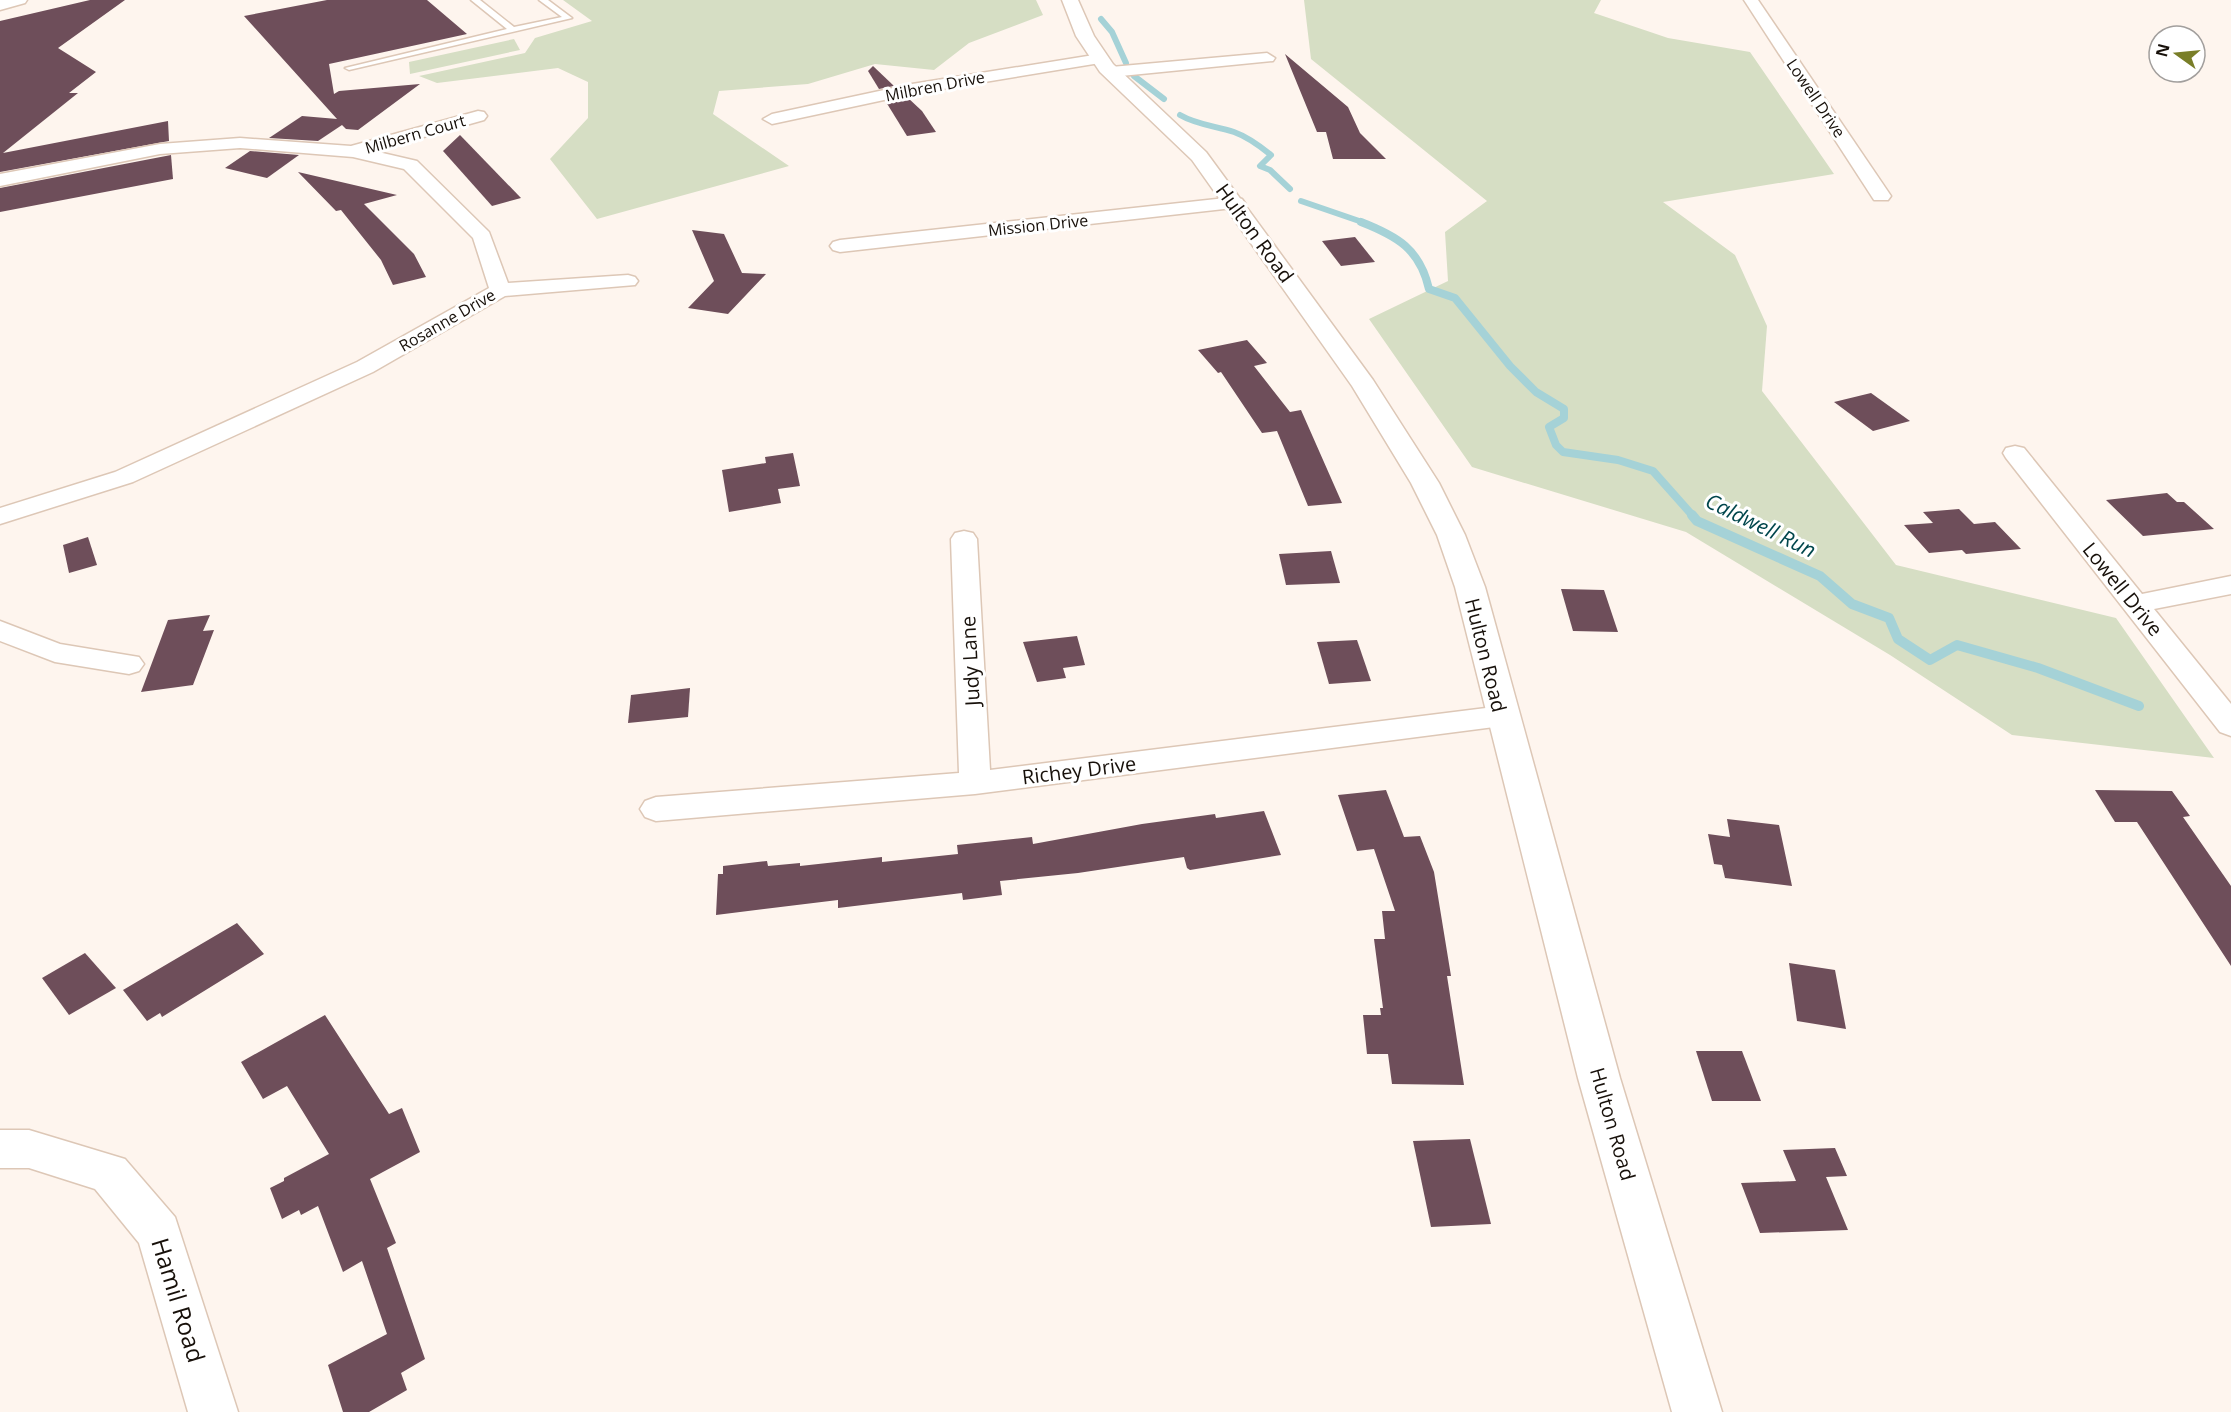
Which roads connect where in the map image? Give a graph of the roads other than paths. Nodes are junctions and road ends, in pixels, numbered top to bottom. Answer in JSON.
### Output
{"nodes":[{"id":1,"x":20,"y":0,"type":"edge"},
{"id":2,"x":475,"y":0,"type":"edge"},
{"id":3,"x":543,"y":0,"type":"edge"},
{"id":4,"x":1071,"y":0,"type":"edge"},
{"id":5,"x":1751,"y":0,"type":"edge"},
{"id":6,"x":0,"y":5,"type":"edge"},
{"id":7,"x":513,"y":30,"type":"junction"},
{"id":8,"x":1267,"y":58,"type":"dead end"},
{"id":9,"x":1105,"y":65,"type":"junction"},
{"id":10,"x":349,"y":68,"type":"dead end"},
{"id":11,"x":478,"y":116,"type":"dead end"},
{"id":12,"x":772,"y":119,"type":"dead end"},
{"id":13,"x":353,"y":152,"type":"junction"},
{"id":14,"x":0,"y":180,"type":"edge"},
{"id":15,"x":1881,"y":196,"type":"dead end"},
{"id":16,"x":1235,"y":203,"type":"junction"},
{"id":17,"x":840,"y":246,"type":"dead end"},
{"id":18,"x":628,"y":281,"type":"dead end"},
{"id":19,"x":500,"y":290,"type":"junction"},
{"id":20,"x":2015,"y":453,"type":"dead end"},
{"id":21,"x":0,"y":516,"type":"edge"},
{"id":22,"x":964,"y":540,"type":"dead end"},
{"id":23,"x":2231,"y":585,"type":"edge"},
{"id":24,"x":2135,"y":604,"type":"junction"},
{"id":25,"x":0,"y":630,"type":"edge"},
{"id":26,"x":129,"y":664,"type":"dead end"},
{"id":27,"x":1502,"y":716,"type":"junction"},
{"id":28,"x":2231,"y":724,"type":"edge"},
{"id":29,"x":975,"y":783,"type":"junction"},
{"id":30,"x":656,"y":810,"type":"dead end"},
{"id":31,"x":0,"y":1149,"type":"edge"},
{"id":32,"x":213,"y":1412,"type":"edge"},
{"id":33,"x":1698,"y":1412,"type":"edge"}],
"edges":[{"from":1,"to":6,"type":"street"},
{"from":2,"to":7,"type":"lane"},
{"from":3,"to":7,"type":"lane"},
{"from":4,"to":9,"type":"main road","name":"Hulton Road"},
{"from":5,"to":15,"type":"street","name":"Lowell Drive"},
{"from":7,"to":10,"type":"lane"},
{"from":8,"to":9,"type":"street"},
{"from":9,"to":12,"type":"street","name":"Milbren Drive"},
{"from":9,"to":16,"type":"main road","name":"Hulton Road"},
{"from":11,"to":13,"type":"street","name":"Milbern Court"},
{"from":13,"to":14,"type":"street","name":"Rosanne Drive"},
{"from":13,"to":19,"type":"street","name":"Rosanne Drive"},
{"from":16,"to":17,"type":"street","name":"Mission Drive"},
{"from":16,"to":27,"type":"main road","name":"Hulton Road"},
{"from":18,"to":19,"type":"street"},
{"from":19,"to":21,"type":"street","name":"Rosanne Drive"},
{"from":20,"to":24,"type":"street","name":"Lowell Drive"},
{"from":22,"to":29,"type":"street","name":"Judy Lane"},
{"from":23,"to":24,"type":"street"},
{"from":24,"to":28,"type":"street","name":"Lowell Drive"},
{"from":25,"to":26,"type":"street"},
{"from":27,"to":29,"type":"street","name":"Richey Drive"},
{"from":27,"to":33,"type":"main road","name":"Hulton Road"},
{"from":29,"to":30,"type":"street","name":"Richey Drive"},
{"from":31,"to":32,"type":"main road","name":"Hamil Road"}]}
